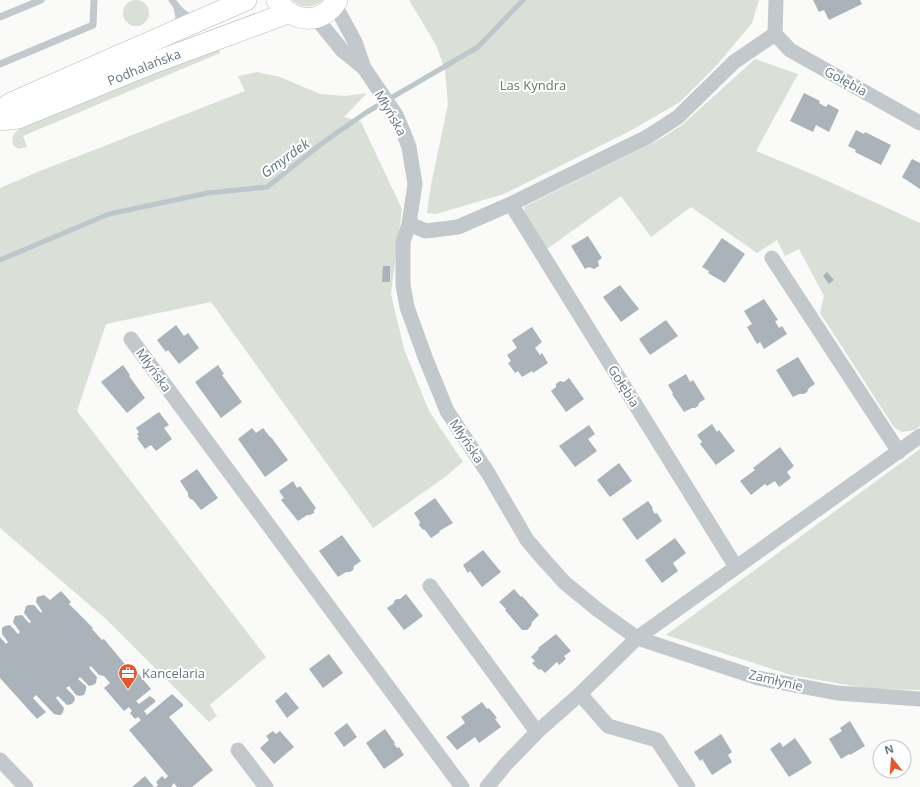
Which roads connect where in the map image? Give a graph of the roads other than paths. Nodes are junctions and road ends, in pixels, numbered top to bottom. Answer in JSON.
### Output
{"nodes":[{"id":1,"x":41,"y":0,"type":"edge"},
{"id":2,"x":94,"y":0,"type":"edge"},
{"id":3,"x":172,"y":0,"type":"edge"},
{"id":4,"x":246,"y":0,"type":"edge"},
{"id":5,"x":776,"y":0,"type":"edge"},
{"id":6,"x":336,"y":2,"type":"edge"},
{"id":7,"x":283,"y":6,"type":"edge"},
{"id":8,"x":177,"y":8,"type":"junction"},
{"id":9,"x":0,"y":17,"type":"edge"},
{"id":10,"x":316,"y":18,"type":"junction"},
{"id":11,"x":203,"y":19,"type":"junction"},
{"id":12,"x":775,"y":34,"type":"junction"},
{"id":13,"x":165,"y":48,"type":"junction"},
{"id":14,"x":0,"y":64,"type":"edge"},
{"id":15,"x":364,"y":68,"type":"junction"},
{"id":16,"x":0,"y":112,"type":"edge"},
{"id":17,"x":0,"y":120,"type":"edge"},
{"id":18,"x":920,"y":123,"type":"edge"},
{"id":19,"x":511,"y":204,"type":"junction"},
{"id":20,"x":409,"y":224,"type":"junction"},
{"id":21,"x":772,"y":258,"type":"dead end"},
{"id":22,"x":131,"y":339,"type":"dead end"},
{"id":23,"x":920,"y":436,"type":"edge"},
{"id":24,"x":899,"y":452,"type":"junction"},
{"id":25,"x":736,"y":568,"type":"junction"},
{"id":26,"x":430,"y":586,"type":"dead end"},
{"id":27,"x":637,"y":638,"type":"junction"},
{"id":28,"x":580,"y":694,"type":"junction"},
{"id":29,"x":920,"y":699,"type":"edge"},
{"id":30,"x":537,"y":732,"type":"junction"},
{"id":31,"x":238,"y":750,"type":"dead end"},
{"id":32,"x":0,"y":760,"type":"edge"},
{"id":33,"x":26,"y":787,"type":"edge"},
{"id":34,"x":266,"y":787,"type":"edge"},
{"id":35,"x":462,"y":787,"type":"edge"},
{"id":36,"x":487,"y":787,"type":"edge"},
{"id":37,"x":688,"y":787,"type":"edge"}],
"edges":[{"from":1,"to":9,"type":"lane"},
{"from":2,"to":14,"type":"lane"},
{"from":3,"to":8,"type":"lane"},
{"from":4,"to":11,"type":"street","name":"Podhalańska"},
{"from":5,"to":12,"type":"street"},
{"from":6,"to":10,"type":"street"},
{"from":6,"to":15,"type":"street","name":"Młyńska"},
{"from":7,"to":10,"type":"street"},
{"from":7,"to":13,"type":"street","name":"Podhalańska"},
{"from":8,"to":11,"type":"lane"},
{"from":8,"to":13,"type":"lane"},
{"from":10,"to":15,"type":"street","name":"Młyńska"},
{"from":11,"to":13,"type":"street","name":"Podhalańska"},
{"from":12,"to":18,"type":"street","name":"Gołębia"},
{"from":12,"to":19,"type":"street"},
{"from":13,"to":16,"type":"street","name":"Podhalańska"},
{"from":13,"to":17,"type":"street","name":"Podhalańska"},
{"from":15,"to":20,"type":"street","name":"Młyńska"},
{"from":19,"to":20,"type":"street"},
{"from":19,"to":25,"type":"street","name":"Gołębia"},
{"from":20,"to":27,"type":"street","name":"Młyńska"},
{"from":21,"to":24,"type":"street"},
{"from":22,"to":35,"type":"street","name":"Młyńska"},
{"from":23,"to":24,"type":"street"},
{"from":24,"to":25,"type":"street"},
{"from":25,"to":27,"type":"street"},
{"from":26,"to":30,"type":"street"},
{"from":27,"to":28,"type":"street"},
{"from":27,"to":29,"type":"street","name":"Zamłynie"},
{"from":28,"to":30,"type":"street"},
{"from":28,"to":37,"type":"street"},
{"from":30,"to":36,"type":"street"},
{"from":31,"to":34,"type":"street"},
{"from":32,"to":33,"type":"street"}]}
